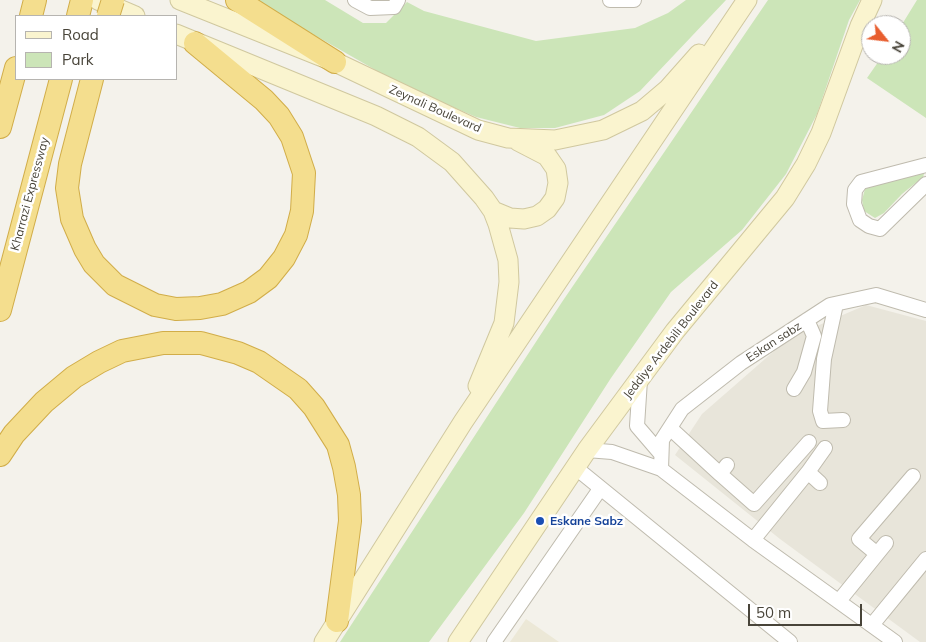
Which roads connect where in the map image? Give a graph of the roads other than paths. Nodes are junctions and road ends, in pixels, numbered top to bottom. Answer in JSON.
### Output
{"nodes":[{"id":1,"x":35,"y":0,"type":"edge"},
{"id":2,"x":82,"y":0,"type":"edge"},
{"id":3,"x":98,"y":0,"type":"edge"},
{"id":4,"x":113,"y":0,"type":"edge"},
{"id":5,"x":180,"y":0,"type":"edge"},
{"id":6,"x":238,"y":0,"type":"edge"},
{"id":7,"x":355,"y":0,"type":"edge"},
{"id":8,"x":398,"y":0,"type":"edge"},
{"id":9,"x":610,"y":0,"type":"edge"},
{"id":10,"x":634,"y":0,"type":"edge"},
{"id":11,"x":872,"y":0,"type":"edge"},
{"id":12,"x":746,"y":1,"type":"edge"},
{"id":13,"x":31,"y":15,"type":"edge"},
{"id":14,"x":78,"y":15,"type":"edge"},
{"id":15,"x":108,"y":15,"type":"edge"},
{"id":16,"x":133,"y":15,"type":"edge"},
{"id":17,"x":186,"y":38,"type":"edge"},
{"id":18,"x":335,"y":62,"type":"junction"},
{"id":19,"x":15,"y":72,"type":"edge"},
{"id":20,"x":61,"y":80,"type":"edge"},
{"id":21,"x":92,"y":80,"type":"edge"},
{"id":22,"x":0,"y":127,"type":"edge"},
{"id":23,"x":508,"y":138,"type":"junction"},
{"id":24,"x":926,"y":164,"type":"edge"},
{"id":25,"x":926,"y":184,"type":"edge"},
{"id":26,"x":493,"y":211,"type":"junction"},
{"id":27,"x":836,"y":304,"type":"junction"},
{"id":28,"x":0,"y":310,"type":"edge"},
{"id":29,"x":926,"y":310,"type":"edge"},
{"id":30,"x":807,"y":320,"type":"junction"},
{"id":31,"x":640,"y":380,"type":"junction"},
{"id":32,"x":794,"y":389,"type":"dead end"},
{"id":33,"x":843,"y":420,"type":"dead end"},
{"id":34,"x":463,"y":422,"type":"junction"},
{"id":35,"x":670,"y":428,"type":"junction"},
{"id":36,"x":809,"y":442,"type":"dead end"},
{"id":37,"x":825,"y":448,"type":"dead end"},
{"id":38,"x":586,"y":450,"type":"junction"},
{"id":39,"x":661,"y":454,"type":"junction"},
{"id":40,"x":0,"y":455,"type":"edge"},
{"id":41,"x":576,"y":468,"type":"junction"},
{"id":42,"x":661,"y":469,"type":"junction"},
{"id":43,"x":808,"y":472,"type":"junction"},
{"id":44,"x":913,"y":476,"type":"dead end"},
{"id":45,"x":820,"y":483,"type":"dead end"},
{"id":46,"x":600,"y":489,"type":"junction"},
{"id":47,"x":753,"y":540,"type":"junction"},
{"id":48,"x":886,"y":543,"type":"dead end"},
{"id":49,"x":877,"y":554,"type":"junction"},
{"id":50,"x":926,"y":559,"type":"edge"},
{"id":51,"x":839,"y":601,"type":"junction"},
{"id":52,"x":338,"y":621,"type":"junction"},
{"id":53,"x":872,"y":625,"type":"junction"},
{"id":54,"x":324,"y":642,"type":"edge"},
{"id":55,"x":458,"y":642,"type":"edge"},
{"id":56,"x":494,"y":642,"type":"edge"},
{"id":57,"x":790,"y":642,"type":"edge"},
{"id":58,"x":895,"y":642,"type":"edge"}],
"edges":[{"from":1,"to":13,"type":"highway"},
{"from":2,"to":14,"type":"highway"},
{"from":3,"to":16,"type":"main road"},
{"from":4,"to":15,"type":"highway","bridge":true},
{"from":5,"to":18,"type":"main road","name":"Zeynali Boulevard"},
{"from":6,"to":18,"type":"highway"},
{"from":7,"to":8,"type":"street"},
{"from":9,"to":10,"type":"street"},
{"from":11,"to":31,"type":"main road","name":"Jeddiye Ardebili Boulevard"},
{"from":12,"to":23,"type":"main road","name":"Zeynali Boulevard"},
{"from":12,"to":34,"type":"main road"},
{"from":17,"to":21,"type":"highway"},
{"from":17,"to":26,"type":"main road"},
{"from":18,"to":23,"type":"main road","name":"Zeynali Boulevard"},
{"from":19,"to":22,"type":"highway"},
{"from":20,"to":28,"type":"highway","name":"Kharrazi Expressway"},
{"from":23,"to":26,"type":"main road"},
{"from":24,"to":25,"type":"street"},
{"from":26,"to":34,"type":"main road"},
{"from":27,"to":29,"type":"street","name":"Eskan sabz"},
{"from":27,"to":30,"type":"street","name":"Eskan sabz"},
{"from":27,"to":33,"type":"street"},
{"from":30,"to":32,"type":"street"},
{"from":30,"to":35,"type":"street","name":"Eskan sabz"},
{"from":31,"to":38,"type":"main road","name":"Jeddiye Ardebili Boulevard"},
{"from":31,"to":39,"type":"street"},
{"from":34,"to":52,"type":"main road"},
{"from":35,"to":36,"type":"street"},
{"from":35,"to":39,"type":"street","name":"Eskan sabz"},
{"from":37,"to":43,"type":"street"},
{"from":38,"to":41,"type":"main road","name":"Jeddiye Ardebili Boulevard"},
{"from":38,"to":42,"type":"street"},
{"from":39,"to":42,"type":"street","name":"Eskan sabz"},
{"from":40,"to":52,"type":"highway"},
{"from":41,"to":46,"type":"street"},
{"from":41,"to":55,"type":"main road","name":"Jeddiye Ardebili Boulevard"},
{"from":42,"to":47,"type":"street"},
{"from":43,"to":45,"type":"street"},
{"from":43,"to":47,"type":"street"},
{"from":44,"to":49,"type":"street"},
{"from":46,"to":56,"type":"street"},
{"from":46,"to":57,"type":"street"},
{"from":47,"to":51,"type":"street"},
{"from":48,"to":49,"type":"street"},
{"from":49,"to":51,"type":"street"},
{"from":50,"to":53,"type":"street"},
{"from":51,"to":53,"type":"street"},
{"from":52,"to":54,"type":"main road"},
{"from":53,"to":58,"type":"street"}]}
